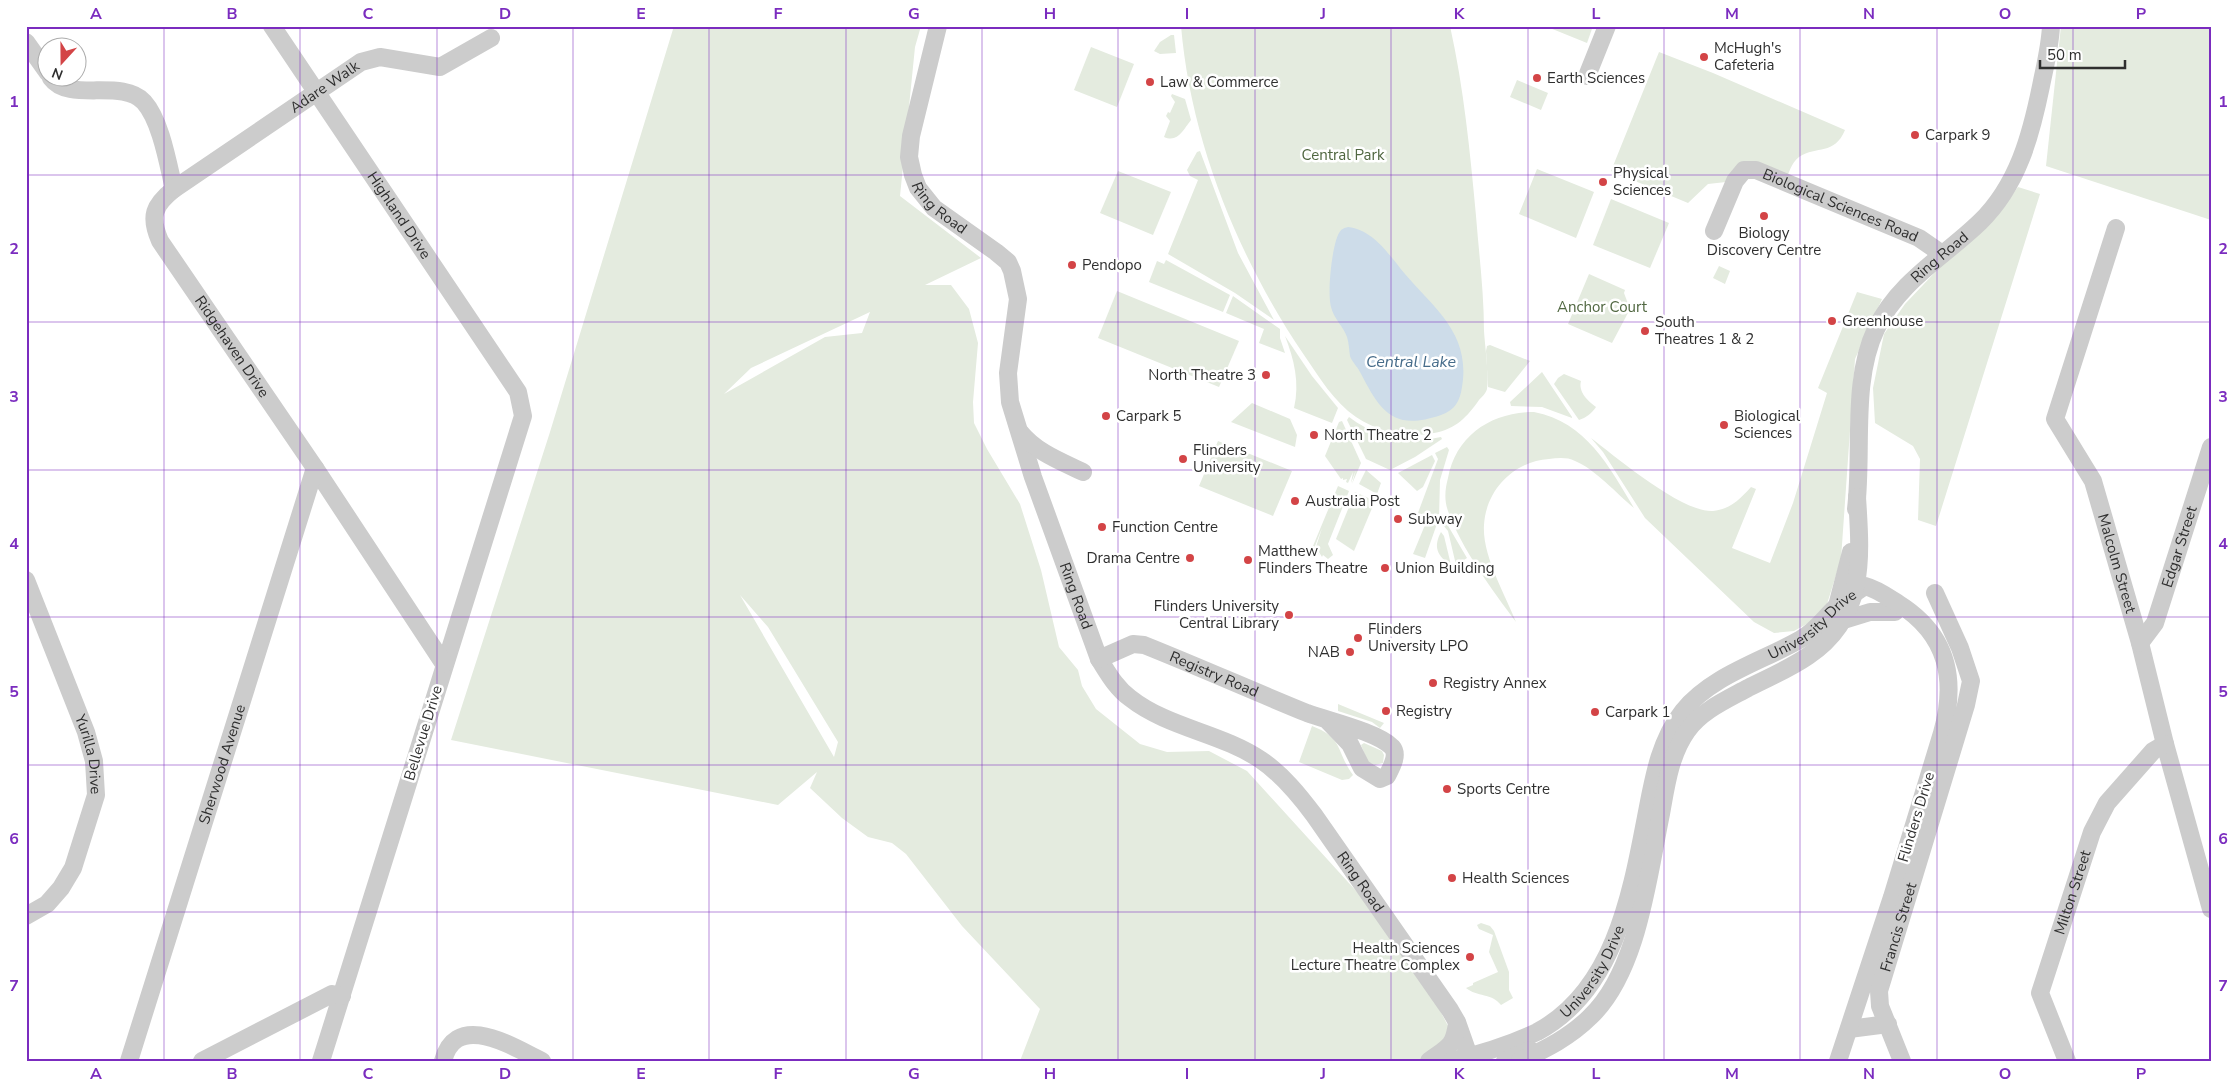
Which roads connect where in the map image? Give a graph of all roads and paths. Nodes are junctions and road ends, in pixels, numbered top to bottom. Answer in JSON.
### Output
{"nodes":[{"id":1,"x":272,"y":26,"type":"edge"},
{"id":2,"x":938,"y":26,"type":"edge"},
{"id":3,"x":1606,"y":26,"type":"edge"},
{"id":4,"x":2051,"y":26,"type":"edge"},
{"id":5,"x":491,"y":38,"type":"dead end"},
{"id":6,"x":26,"y":42,"type":"edge"},
{"id":7,"x":38,"y":58,"type":"edge"},
{"id":8,"x":1587,"y":76,"type":"dead end"},
{"id":9,"x":69,"y":88,"type":"edge"},
{"id":10,"x":318,"y":93,"type":"junction"},
{"id":11,"x":174,"y":189,"type":"junction"},
{"id":12,"x":2116,"y":228,"type":"dead end"},
{"id":13,"x":1714,"y":231,"type":"dead end"},
{"id":14,"x":1942,"y":254,"type":"junction"},
{"id":15,"x":522,"y":405,"type":"joint"},
{"id":16,"x":1016,"y":428,"type":"junction"},
{"id":17,"x":2211,"y":447,"type":"edge"},
{"id":18,"x":315,"y":468,"type":"junction"},
{"id":19,"x":1083,"y":472,"type":"dead end"},
{"id":20,"x":1855,"y":551,"type":"junction"},
{"id":21,"x":26,"y":580,"type":"edge"},
{"id":22,"x":1856,"y":592,"type":"junction"},
{"id":23,"x":1882,"y":593,"type":"junction"},
{"id":24,"x":1935,"y":593,"type":"dead end"},
{"id":25,"x":1895,"y":612,"type":"junction"},
{"id":26,"x":1840,"y":613,"type":"junction"},
{"id":27,"x":2140,"y":643,"type":"junction"},
{"id":28,"x":1779,"y":650,"type":"junction"},
{"id":29,"x":1099,"y":659,"type":"junction"},
{"id":30,"x":444,"y":664,"type":"junction"},
{"id":31,"x":1774,"y":675,"type":"junction"},
{"id":32,"x":1327,"y":720,"type":"dead end"},
{"id":33,"x":2164,"y":744,"type":"junction"},
{"id":34,"x":2211,"y":909,"type":"edge"},
{"id":35,"x":26,"y":916,"type":"edge"},
{"id":36,"x":342,"y":996,"type":"junction"},
{"id":37,"x":1457,"y":1022,"type":"junction"},
{"id":38,"x":1888,"y":1024,"type":"junction"},
{"id":39,"x":1849,"y":1029,"type":"junction"},
{"id":40,"x":1555,"y":1044,"type":"junction"},
{"id":41,"x":1502,"y":1054,"type":"edge"},
{"id":42,"x":1470,"y":1059,"type":"edge"},
{"id":43,"x":129,"y":1061,"type":"edge"},
{"id":44,"x":202,"y":1061,"type":"edge"},
{"id":45,"x":322,"y":1061,"type":"edge"},
{"id":46,"x":442,"y":1061,"type":"edge"},
{"id":47,"x":542,"y":1061,"type":"edge"},
{"id":48,"x":1429,"y":1061,"type":"edge"},
{"id":49,"x":1451,"y":1061,"type":"edge"},
{"id":50,"x":1520,"y":1061,"type":"edge"},
{"id":51,"x":1828,"y":1061,"type":"edge"},
{"id":52,"x":1838,"y":1061,"type":"edge"},
{"id":53,"x":1902,"y":1061,"type":"edge"},
{"id":54,"x":2067,"y":1061,"type":"edge"}],
"edges":[{"from":1,"to":10,"type":"street","name":"Highland Drive"},
{"from":2,"to":16,"type":"street","name":"Ring Road"},
{"from":3,"to":8,"type":"street"},
{"from":4,"to":14,"type":"street","name":"Ring Road"},
{"from":5,"to":10,"type":"street","name":"Adare Walk"},
{"from":6,"to":7,"type":"street"},
{"from":9,"to":11,"type":"street"},
{"from":10,"to":11,"type":"street","name":"Adare Walk"},
{"from":10,"to":15,"type":"street","name":"Highland Drive"},
{"from":11,"to":18,"type":"street","name":"Ridgehaven Drive"},
{"from":12,"to":27,"type":"street","name":"Malcolm Street"},
{"from":13,"to":14,"type":"street","name":"Biological Sciences Road"},
{"from":14,"to":20,"type":"street","name":"Ring Road"},
{"from":15,"to":30,"type":"street","name":"Bellevue Drive"},
{"from":16,"to":19,"type":"street"},
{"from":16,"to":29,"type":"street","name":"Ring Road"},
{"from":17,"to":27,"type":"street","name":"Edgar Street"},
{"from":18,"to":30,"type":"street","name":"Ridgehaven Drive"},
{"from":18,"to":43,"type":"street","name":"Sherwood Avenue"},
{"from":20,"to":22,"type":"street","name":"Ring Road"},
{"from":20,"to":23,"type":"street","name":"Flinders Drive"},
{"from":20,"to":26,"type":"street","name":"Ring Road"},
{"from":21,"to":35,"type":"street","name":"Yurilla Drive"},
{"from":22,"to":23,"type":"street","name":"Flinders Drive"},
{"from":22,"to":25,"type":"street","name":"Flinders Drive"},
{"from":22,"to":26,"type":"street","name":"University Drive"},
{"from":23,"to":39,"type":"street","name":"Flinders Drive"},
{"from":24,"to":38,"type":"street","name":"Francis Street"},
{"from":25,"to":26,"type":"street"},
{"from":25,"to":51,"type":"street","name":"Flinders Drive"},
{"from":26,"to":28,"type":"street","name":"University Drive"},
{"from":26,"to":31,"type":"street","name":"University Drive"},
{"from":27,"to":33,"type":"street","name":"Malcolm Street"},
{"from":28,"to":31,"type":"street"},
{"from":28,"to":41,"type":"street","name":"University Drive"},
{"from":29,"to":32,"type":"street","name":"Registry Road"},
{"from":29,"to":37,"type":"street","name":"Ring Road"},
{"from":30,"to":36,"type":"street","name":"Bellevue Drive"},
{"from":31,"to":40,"type":"street","name":"University Drive"},
{"from":33,"to":34,"type":"street","name":"Malcolm Street"},
{"from":33,"to":54,"type":"street","name":"Milton Street"},
{"from":36,"to":44,"type":"street"},
{"from":36,"to":45,"type":"street","name":"Bellevue Drive"},
{"from":37,"to":41,"type":"street"},
{"from":37,"to":42,"type":"street","name":"Ring Road"},
{"from":37,"to":48,"type":"street"},
{"from":38,"to":39,"type":"street"},
{"from":38,"to":53,"type":"street","name":"Francis Street"},
{"from":39,"to":52,"type":"street","name":"Flinders Drive"},
{"from":40,"to":41,"type":"street"},
{"from":40,"to":50,"type":"street","name":"University Drive"},
{"from":41,"to":42,"type":"street","name":"University Drive"},
{"from":42,"to":49,"type":"street","name":"University Drive"},
{"from":46,"to":47,"type":"street"}]}
